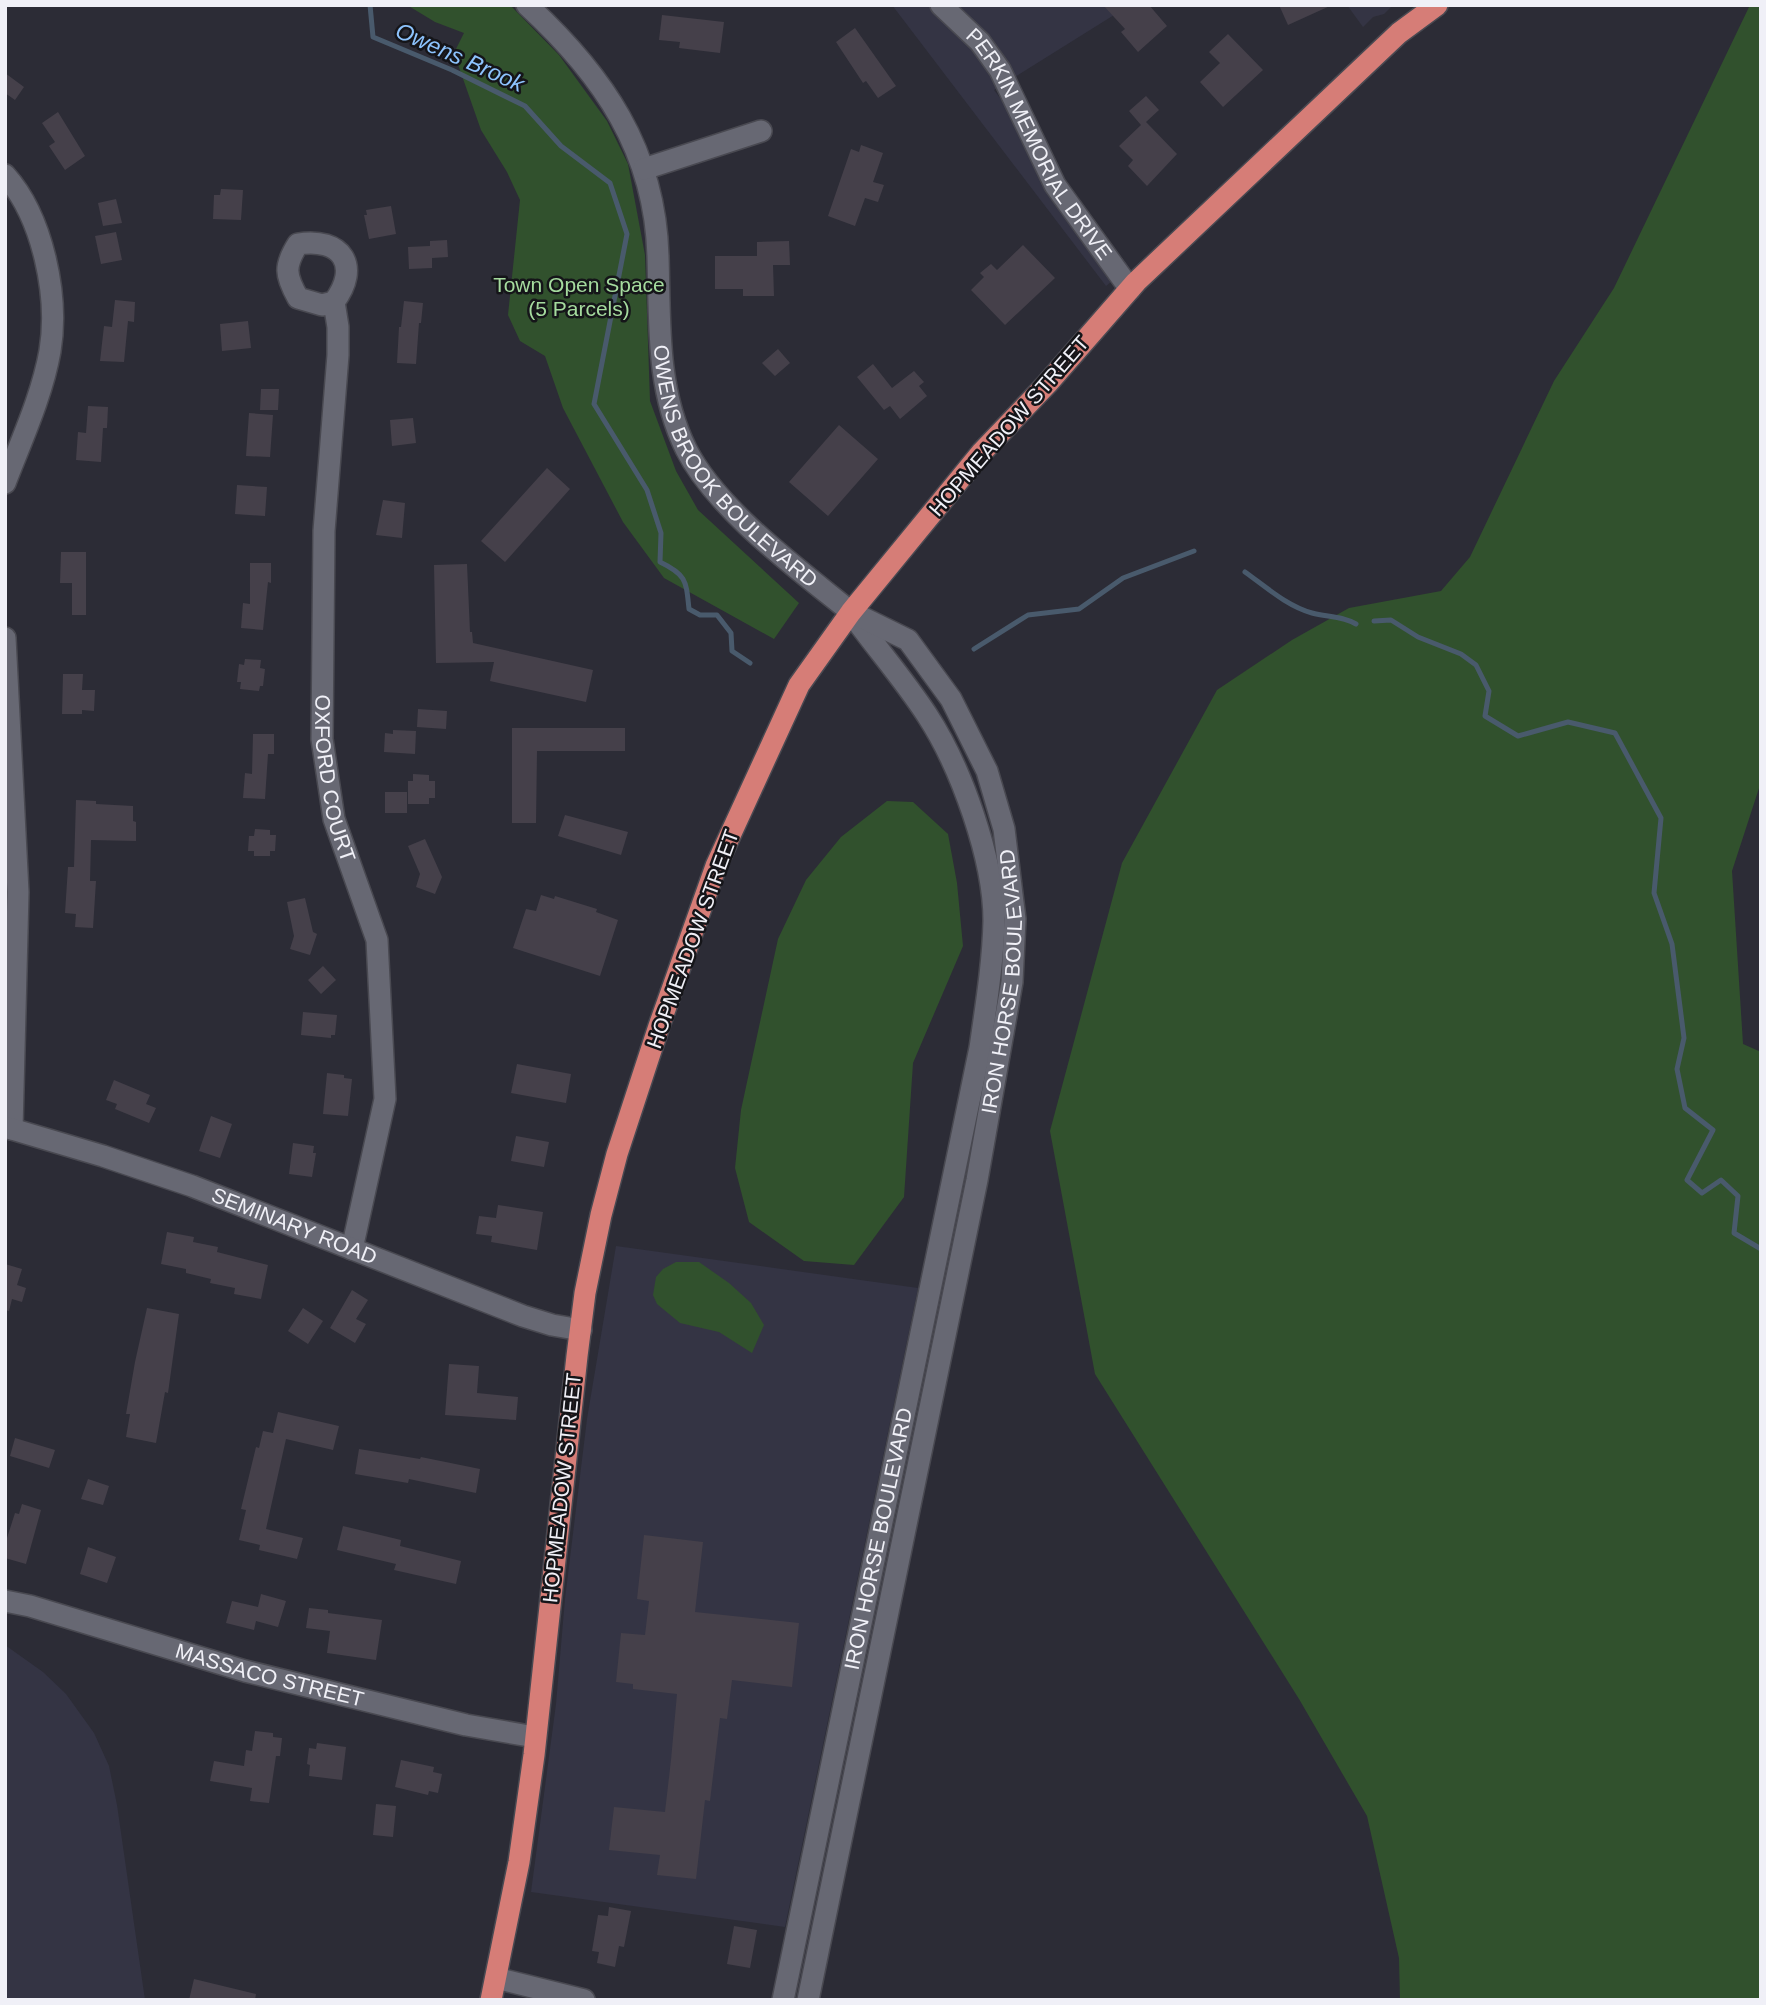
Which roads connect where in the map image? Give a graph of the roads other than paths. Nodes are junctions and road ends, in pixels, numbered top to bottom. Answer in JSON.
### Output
{"nodes":[{"id":1,"x":527,"y":5,"type":"edge"},
{"id":2,"x":942,"y":5,"type":"edge"},
{"id":3,"x":1437,"y":5,"type":"edge"},
{"id":4,"x":761,"y":131,"type":"dead end"},
{"id":5,"x":644,"y":169,"type":"junction"},
{"id":6,"x":5,"y":175,"type":"edge"},
{"id":7,"x":1130,"y":289,"type":"junction"},
{"id":8,"x":334,"y":302,"type":"dead end"},
{"id":9,"x":5,"y":483,"type":"edge"},
{"id":10,"x":851,"y":612,"type":"junction"},
{"id":11,"x":5,"y":638,"type":"edge"},
{"id":12,"x":9,"y":1128,"type":"edge"},
{"id":13,"x":352,"y":1249,"type":"junction"},
{"id":14,"x":581,"y":1330,"type":"junction"},
{"id":15,"x":5,"y":1601,"type":"edge"},
{"id":16,"x":535,"y":1737,"type":"junction"},
{"id":17,"x":496,"y":1978,"type":"junction"},
{"id":18,"x":491,"y":2000,"type":"edge"},
{"id":19,"x":584,"y":2000,"type":"edge"},
{"id":20,"x":783,"y":2000,"type":"edge"},
{"id":21,"x":808,"y":2000,"type":"edge"}],
"edges":[{"from":1,"to":5,"type":"street","name":"OWENS BROOK BOULEVARD"},
{"from":2,"to":7,"type":"street","name":"PERKIN MEMORIAL DRIVE"},
{"from":3,"to":7,"type":"highway","name":"HOPMEADOW STREET"},
{"from":4,"to":5,"type":"street"},
{"from":5,"to":10,"type":"street","name":"OWENS BROOK BOULEVARD"},
{"from":6,"to":9,"type":"street"},
{"from":7,"to":10,"type":"highway","name":"HOPMEADOW STREET"},
{"from":8,"to":13,"type":"street","name":"OXFORD COURT"},
{"from":10,"to":14,"type":"highway","name":"HOPMEADOW STREET"},
{"from":10,"to":20,"type":"street","name":"IRON HORSE BOULEVARD"},
{"from":10,"to":21,"type":"street","name":"IRON HORSE BOULEVARD"},
{"from":11,"to":12,"type":"street"},
{"from":12,"to":13,"type":"street","name":"SEMINARY ROAD"},
{"from":13,"to":14,"type":"street","name":"SEMINARY ROAD"},
{"from":14,"to":16,"type":"highway","name":"HOPMEADOW STREET"},
{"from":15,"to":16,"type":"street","name":"MASSACO STREET"},
{"from":16,"to":17,"type":"highway","name":"HOPMEADOW STREET"},
{"from":17,"to":18,"type":"highway","name":"HOPMEADOW STREET"},
{"from":17,"to":19,"type":"street"}]}
